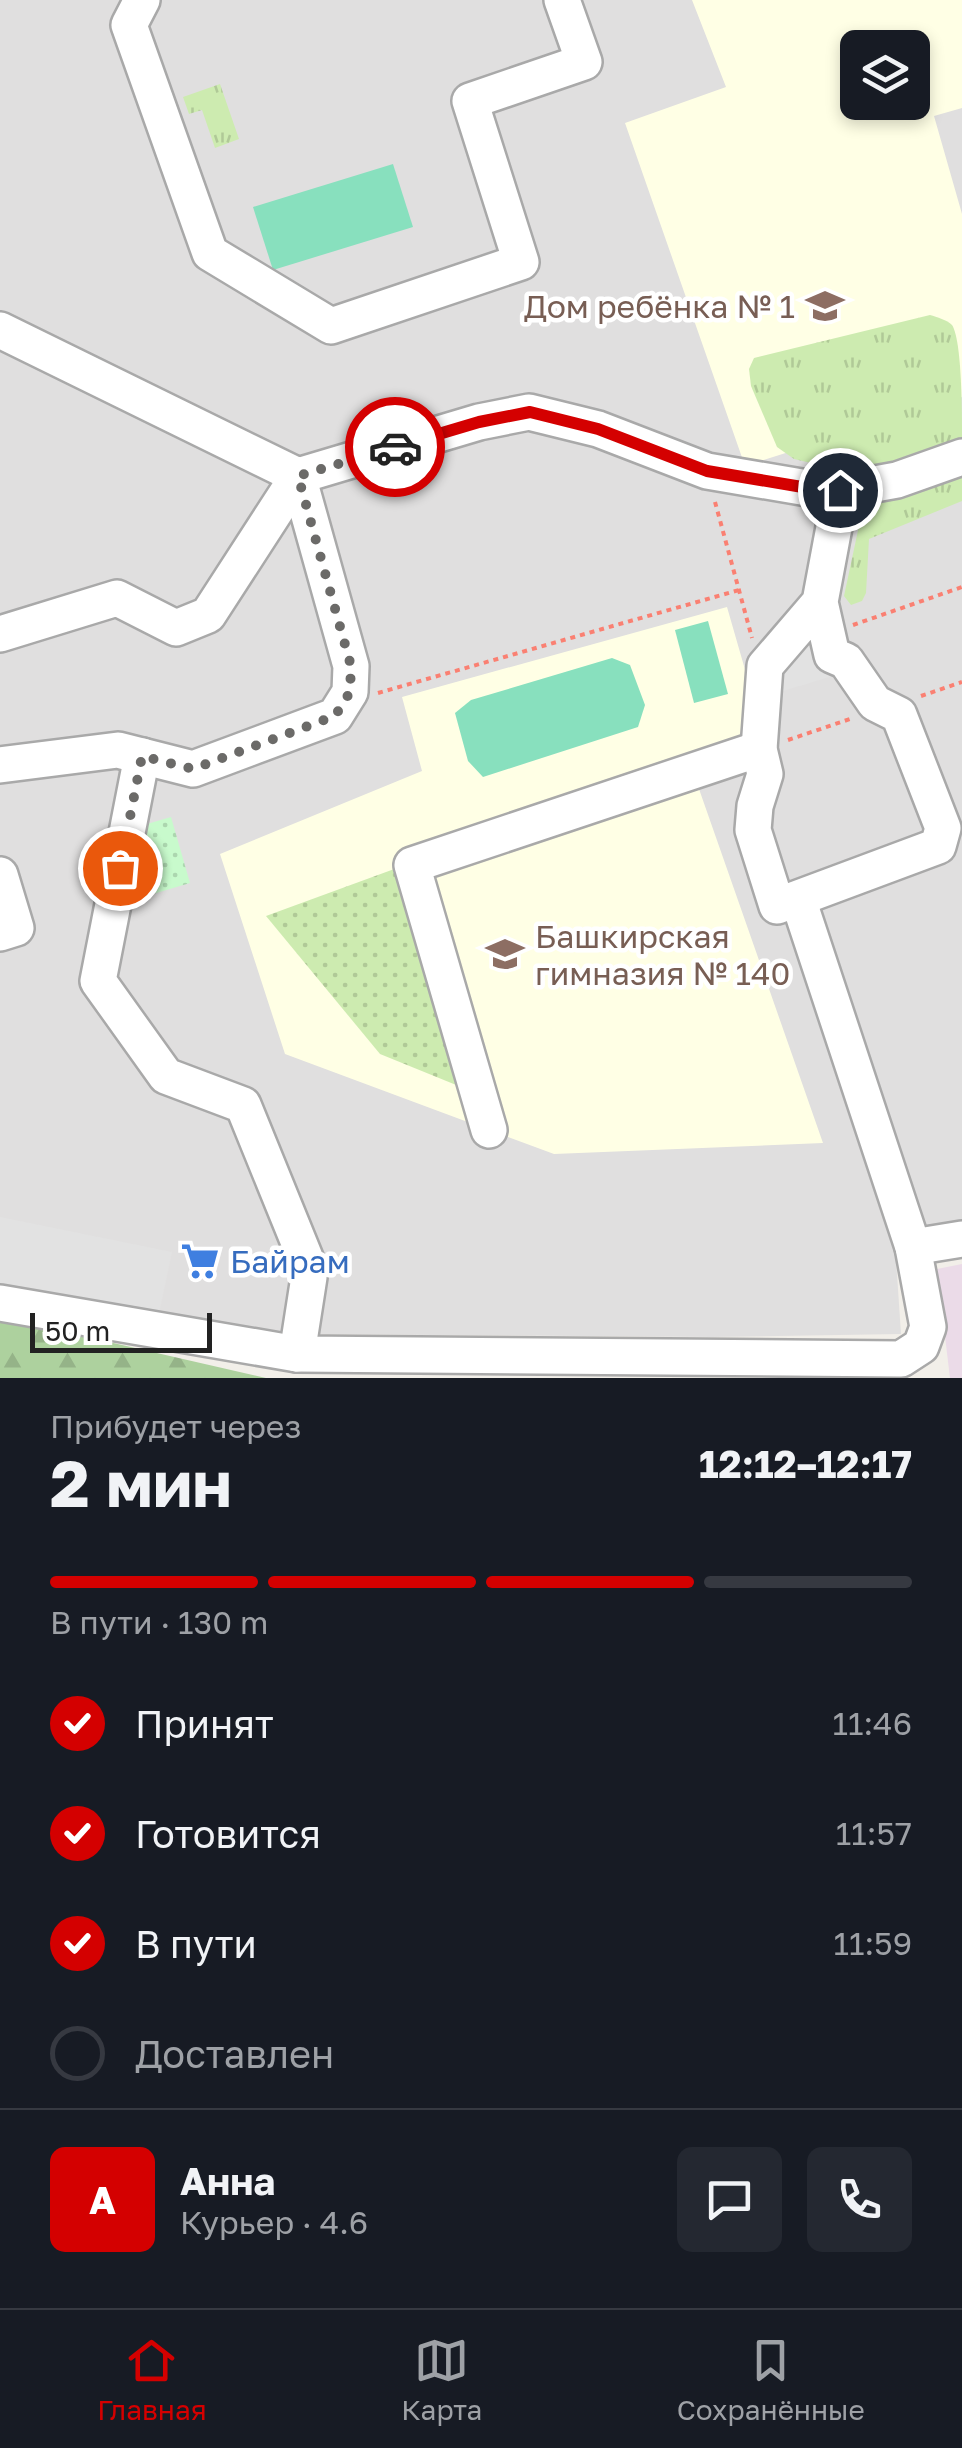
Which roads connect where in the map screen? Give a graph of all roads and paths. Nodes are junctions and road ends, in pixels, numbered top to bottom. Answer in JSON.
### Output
{"nodes":[{"id":1,"x":142,"y":0,"type":"edge"},
{"id":2,"x":562,"y":0,"type":"edge"},
{"id":3,"x":0,"y":330,"type":"edge"},
{"id":4,"x":962,"y":456,"type":"edge"},
{"id":5,"x":707,"y":471,"type":"junction"},
{"id":6,"x":298,"y":476,"type":"junction"},
{"id":7,"x":840,"y":490,"type":"junction"},
{"id":8,"x":962,"y":587,"type":"edge"},
{"id":9,"x":820,"y":602,"type":"junction"},
{"id":10,"x":851,"y":626,"type":"dead end"},
{"id":11,"x":0,"y":634,"type":"edge"},
{"id":12,"x":344,"y":703,"type":"junction"},
{"id":13,"x":760,"y":749,"type":"junction"},
{"id":14,"x":142,"y":756,"type":"junction"},
{"id":15,"x":0,"y":765,"type":"edge"},
{"id":16,"x":0,"y":875,"type":"edge"},
{"id":17,"x":798,"y":899,"type":"junction"},
{"id":18,"x":0,"y":933,"type":"edge"},
{"id":19,"x":489,"y":1130,"type":"dead end"},
{"id":20,"x":962,"y":1238,"type":"edge"},
{"id":21,"x":913,"y":1247,"type":"junction"},
{"id":22,"x":0,"y":1302,"type":"edge"},
{"id":23,"x":298,"y":1354,"type":"junction"}],
"edges":[{"from":1,"to":2,"type":"street"},
{"from":3,"to":6,"type":"street"},
{"from":4,"to":7,"type":"street"},
{"from":5,"to":6,"type":"street"},
{"from":5,"to":7,"type":"street"},
{"from":5,"to":12,"type":"path"},
{"from":6,"to":11,"type":"street"},
{"from":6,"to":12,"type":"street"},
{"from":7,"to":9,"type":"street"},
{"from":8,"to":10,"type":"path"},
{"from":9,"to":13,"type":"street"},
{"from":9,"to":17,"type":"street"},
{"from":12,"to":14,"type":"street"},
{"from":13,"to":17,"type":"street"},
{"from":13,"to":19,"type":"street"},
{"from":14,"to":15,"type":"street"},
{"from":14,"to":23,"type":"street"},
{"from":16,"to":18,"type":"street"},
{"from":17,"to":21,"type":"street"},
{"from":20,"to":21,"type":"street"},
{"from":21,"to":23,"type":"street"},
{"from":22,"to":23,"type":"street"}]}
